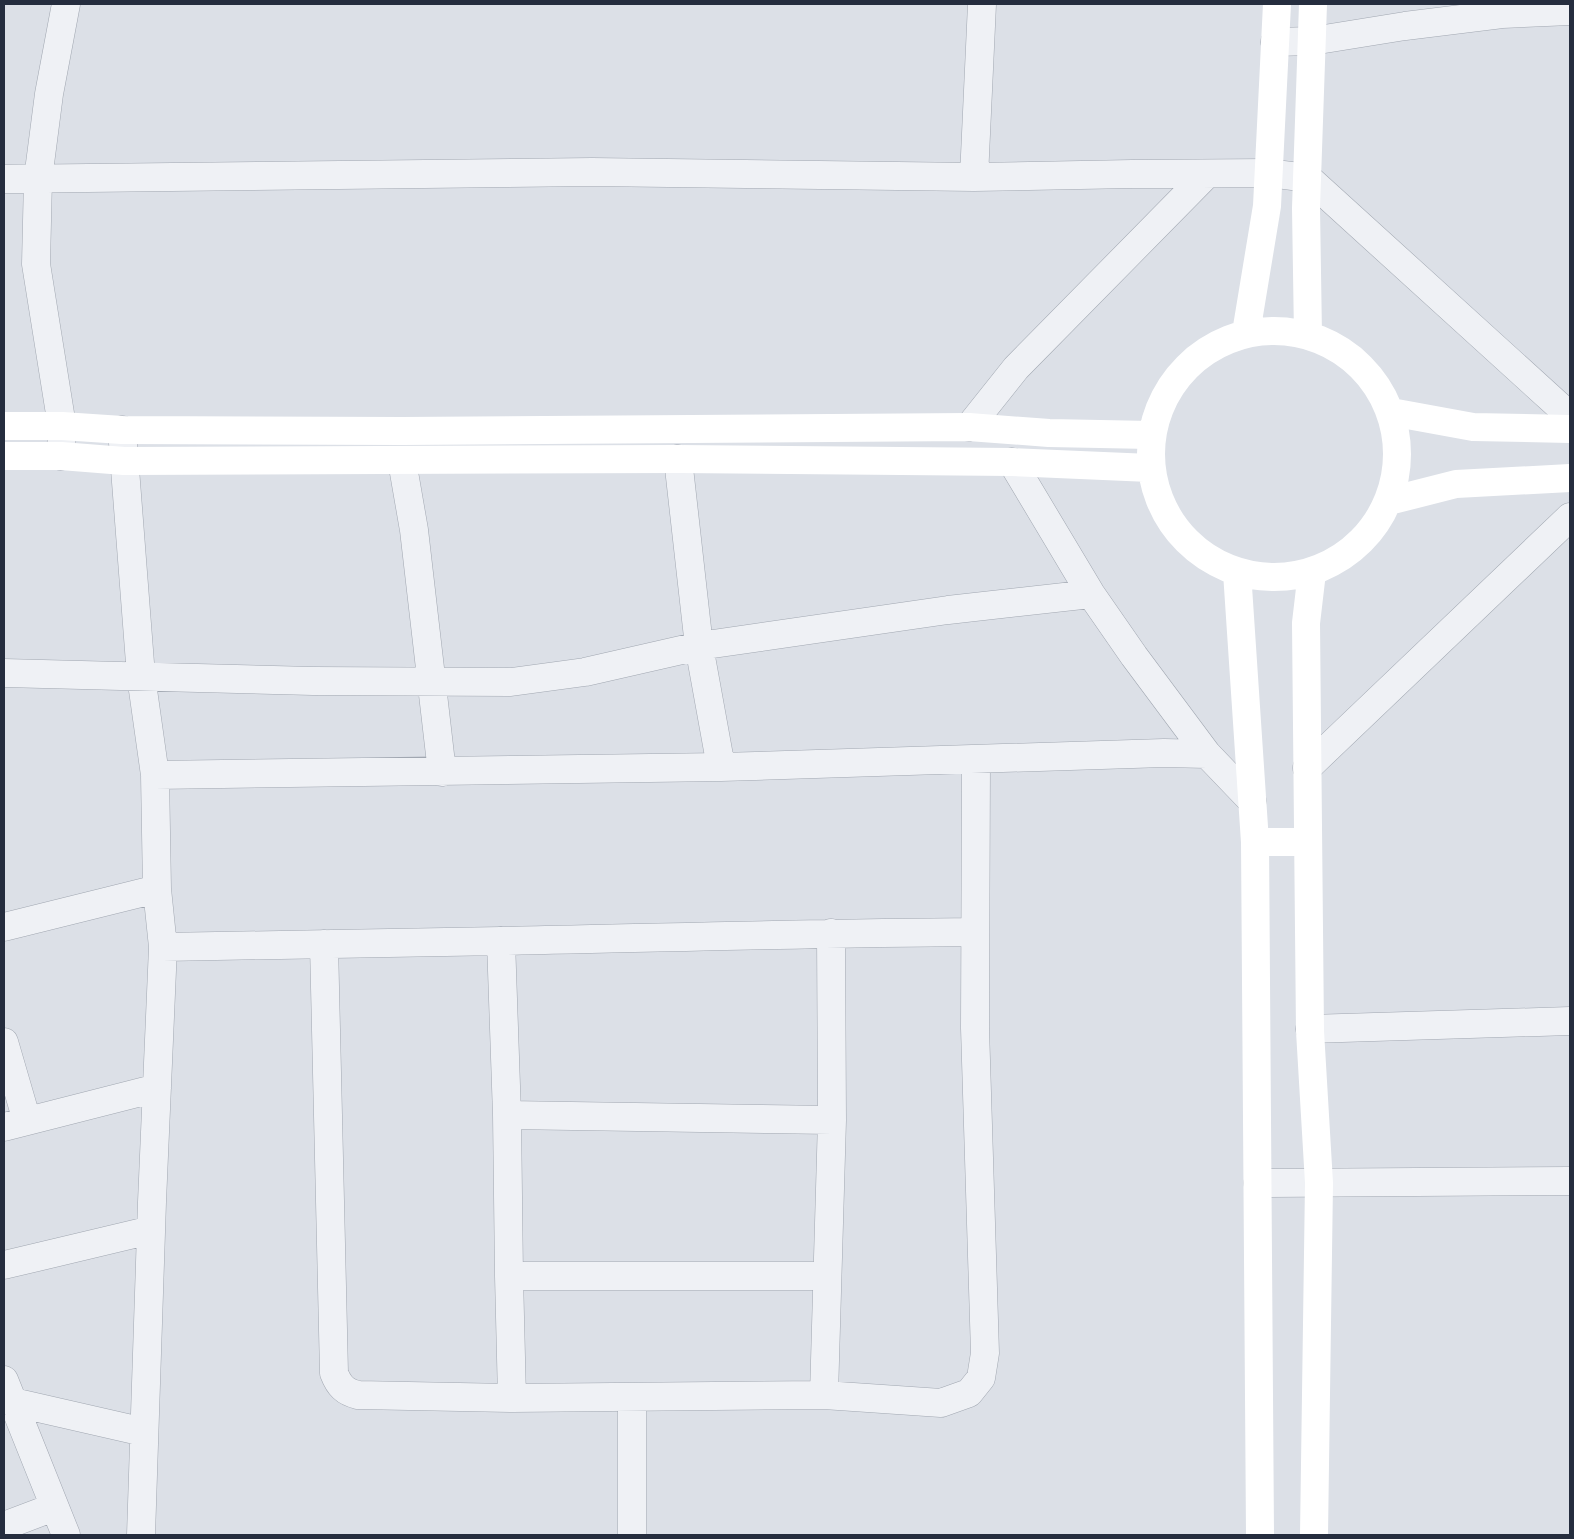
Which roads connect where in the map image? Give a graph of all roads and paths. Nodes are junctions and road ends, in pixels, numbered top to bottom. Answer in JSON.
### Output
{"nodes":[{"id":1,"x":66,"y":4,"type":"edge"},
{"id":2,"x":982,"y":4,"type":"edge"},
{"id":3,"x":1277,"y":4,"type":"edge"},
{"id":4,"x":1313,"y":4,"type":"edge"},
{"id":5,"x":1570,"y":11,"type":"edge"},
{"id":6,"x":1405,"y":15,"type":"edge"},
{"id":7,"x":1312,"y":41,"type":"junction"},
{"id":8,"x":1275,"y":42,"type":"junction"},
{"id":9,"x":1207,"y":174,"type":"junction"},
{"id":10,"x":1268,"y":174,"type":"junction"},
{"id":11,"x":974,"y":177,"type":"junction"},
{"id":12,"x":1308,"y":178,"type":"junction"},
{"id":13,"x":4,"y":180,"type":"edge"},
{"id":14,"x":38,"y":180,"type":"junction"},
{"id":15,"x":1246,"y":333,"type":"junction"},
{"id":16,"x":1308,"y":335,"type":"junction"},
{"id":17,"x":1390,"y":412,"type":"junction"},
{"id":18,"x":1570,"y":416,"type":"edge"},
{"id":19,"x":4,"y":426,"type":"edge"},
{"id":20,"x":62,"y":426,"type":"junction"},
{"id":21,"x":969,"y":428,"type":"junction"},
{"id":22,"x":1570,"y":429,"type":"edge"},
{"id":23,"x":122,"y":430,"type":"junction"},
{"id":24,"x":1151,"y":435,"type":"junction"},
{"id":25,"x":4,"y":456,"type":"edge"},
{"id":26,"x":61,"y":456,"type":"junction"},
{"id":27,"x":678,"y":459,"type":"junction"},
{"id":28,"x":124,"y":461,"type":"junction"},
{"id":29,"x":402,"y":461,"type":"junction"},
{"id":30,"x":1012,"y":462,"type":"junction"},
{"id":31,"x":1150,"y":468,"type":"junction"},
{"id":32,"x":1570,"y":478,"type":"edge"},
{"id":33,"x":1389,"y":501,"type":"junction"},
{"id":34,"x":1570,"y":517,"type":"edge"},
{"id":35,"x":1237,"y":572,"type":"junction"},
{"id":36,"x":1312,"y":572,"type":"junction"},
{"id":37,"x":1091,"y":594,"type":"junction"},
{"id":38,"x":699,"y":646,"type":"junction"},
{"id":39,"x":4,"y":673,"type":"edge"},
{"id":40,"x":141,"y":676,"type":"junction"},
{"id":41,"x":432,"y":682,"type":"junction"},
{"id":42,"x":1207,"y":754,"type":"junction"},
{"id":43,"x":976,"y":760,"type":"junction"},
{"id":44,"x":721,"y":767,"type":"junction"},
{"id":45,"x":1307,"y":768,"type":"junction"},
{"id":46,"x":442,"y":772,"type":"junction"},
{"id":47,"x":154,"y":775,"type":"junction"},
{"id":48,"x":1252,"y":801,"type":"junction"},
{"id":49,"x":1255,"y":842,"type":"junction"},
{"id":50,"x":1308,"y":842,"type":"junction"},
{"id":51,"x":157,"y":889,"type":"junction"},
{"id":52,"x":4,"y":927,"type":"edge"},
{"id":53,"x":975,"y":932,"type":"junction"},
{"id":54,"x":831,"y":933,"type":"junction"},
{"id":55,"x":501,"y":941,"type":"junction"},
{"id":56,"x":324,"y":944,"type":"junction"},
{"id":57,"x":163,"y":947,"type":"junction"},
{"id":58,"x":1570,"y":1021,"type":"edge"},
{"id":59,"x":1310,"y":1029,"type":"junction"},
{"id":60,"x":4,"y":1042,"type":"edge"},
{"id":61,"x":157,"y":1088,"type":"junction"},
{"id":62,"x":507,"y":1115,"type":"junction"},
{"id":63,"x":832,"y":1120,"type":"junction"},
{"id":64,"x":16,"y":1124,"type":"edge"},
{"id":65,"x":1570,"y":1180,"type":"edge"},
{"id":66,"x":1258,"y":1183,"type":"junction"},
{"id":67,"x":1319,"y":1183,"type":"junction"},
{"id":68,"x":151,"y":1230,"type":"junction"},
{"id":69,"x":4,"y":1264,"type":"edge"},
{"id":70,"x":508,"y":1276,"type":"junction"},
{"id":71,"x":827,"y":1276,"type":"junction"},
{"id":72,"x":7,"y":1394,"type":"edge"},
{"id":73,"x":824,"y":1395,"type":"junction"},
{"id":74,"x":632,"y":1397,"type":"junction"},
{"id":75,"x":512,"y":1398,"type":"junction"},
{"id":76,"x":144,"y":1432,"type":"junction"},
{"id":77,"x":54,"y":1507,"type":"junction"},
{"id":78,"x":4,"y":1526,"type":"edge"},
{"id":79,"x":66,"y":1535,"type":"edge"},
{"id":80,"x":141,"y":1535,"type":"edge"},
{"id":81,"x":632,"y":1535,"type":"edge"},
{"id":82,"x":1260,"y":1535,"type":"edge"},
{"id":83,"x":1314,"y":1535,"type":"edge"}],
"edges":[{"from":1,"to":14,"type":"street"},
{"from":2,"to":11,"type":"street"},
{"from":3,"to":8,"type":"main road"},
{"from":4,"to":7,"type":"main road"},
{"from":5,"to":6,"type":"street"},
{"from":6,"to":7,"type":"street"},
{"from":7,"to":8,"type":"street"},
{"from":7,"to":12,"type":"main road"},
{"from":8,"to":10,"type":"main road"},
{"from":9,"to":10,"type":"street"},
{"from":9,"to":11,"type":"street"},
{"from":9,"to":21,"type":"street"},
{"from":10,"to":12,"type":"street"},
{"from":10,"to":15,"type":"main road"},
{"from":11,"to":14,"type":"street"},
{"from":12,"to":16,"type":"main road"},
{"from":12,"to":18,"type":"street"},
{"from":13,"to":14,"type":"street"},
{"from":14,"to":20,"type":"street"},
{"from":15,"to":16,"type":"main road"},
{"from":15,"to":24,"type":"main road"},
{"from":16,"to":17,"type":"main road"},
{"from":17,"to":22,"type":"main road"},
{"from":17,"to":33,"type":"main road"},
{"from":19,"to":20,"type":"main road"},
{"from":20,"to":23,"type":"main road"},
{"from":20,"to":26,"type":"street"},
{"from":21,"to":23,"type":"main road"},
{"from":21,"to":24,"type":"main road"},
{"from":23,"to":28,"type":"street"},
{"from":24,"to":31,"type":"main road"},
{"from":25,"to":26,"type":"main road"},
{"from":26,"to":28,"type":"main road"},
{"from":27,"to":29,"type":"main road"},
{"from":27,"to":30,"type":"main road"},
{"from":27,"to":38,"type":"street"},
{"from":28,"to":29,"type":"main road"},
{"from":28,"to":40,"type":"street"},
{"from":29,"to":41,"type":"street"},
{"from":30,"to":31,"type":"main road"},
{"from":30,"to":37,"type":"street"},
{"from":31,"to":35,"type":"main road"},
{"from":32,"to":33,"type":"main road"},
{"from":33,"to":36,"type":"main road"},
{"from":34,"to":45,"type":"street"},
{"from":35,"to":36,"type":"main road"},
{"from":35,"to":48,"type":"main road"},
{"from":36,"to":45,"type":"main road"},
{"from":37,"to":38,"type":"street"},
{"from":37,"to":42,"type":"street"},
{"from":38,"to":41,"type":"street"},
{"from":38,"to":44,"type":"street"},
{"from":39,"to":40,"type":"street"},
{"from":40,"to":41,"type":"street"},
{"from":40,"to":47,"type":"street"},
{"from":41,"to":46,"type":"street"},
{"from":42,"to":43,"type":"street"},
{"from":42,"to":48,"type":"street"},
{"from":43,"to":44,"type":"street"},
{"from":43,"to":53,"type":"street"},
{"from":44,"to":46,"type":"street"},
{"from":45,"to":50,"type":"main road"},
{"from":46,"to":47,"type":"street"},
{"from":47,"to":51,"type":"street"},
{"from":48,"to":49,"type":"main road"},
{"from":49,"to":50,"type":"main road"},
{"from":49,"to":66,"type":"main road"},
{"from":50,"to":59,"type":"main road"},
{"from":51,"to":52,"type":"street"},
{"from":51,"to":57,"type":"street"},
{"from":53,"to":54,"type":"street"},
{"from":53,"to":73,"type":"street"},
{"from":54,"to":55,"type":"street"},
{"from":54,"to":63,"type":"street"},
{"from":55,"to":56,"type":"street"},
{"from":55,"to":62,"type":"street"},
{"from":56,"to":57,"type":"street"},
{"from":56,"to":75,"type":"street"},
{"from":57,"to":61,"type":"street"},
{"from":58,"to":59,"type":"street"},
{"from":59,"to":67,"type":"main road"},
{"from":60,"to":64,"type":"street"},
{"from":61,"to":64,"type":"street"},
{"from":61,"to":68,"type":"street"},
{"from":62,"to":63,"type":"street"},
{"from":62,"to":70,"type":"street"},
{"from":63,"to":71,"type":"street"},
{"from":65,"to":67,"type":"street"},
{"from":66,"to":67,"type":"street"},
{"from":66,"to":82,"type":"main road"},
{"from":67,"to":83,"type":"main road"},
{"from":68,"to":69,"type":"street"},
{"from":68,"to":76,"type":"street"},
{"from":70,"to":71,"type":"street"},
{"from":70,"to":75,"type":"street"},
{"from":71,"to":73,"type":"street"},
{"from":72,"to":76,"type":"street"},
{"from":72,"to":77,"type":"street"},
{"from":73,"to":74,"type":"street"},
{"from":74,"to":75,"type":"street"},
{"from":74,"to":81,"type":"street"},
{"from":76,"to":80,"type":"street"},
{"from":77,"to":78,"type":"street"},
{"from":77,"to":79,"type":"street"}]}
